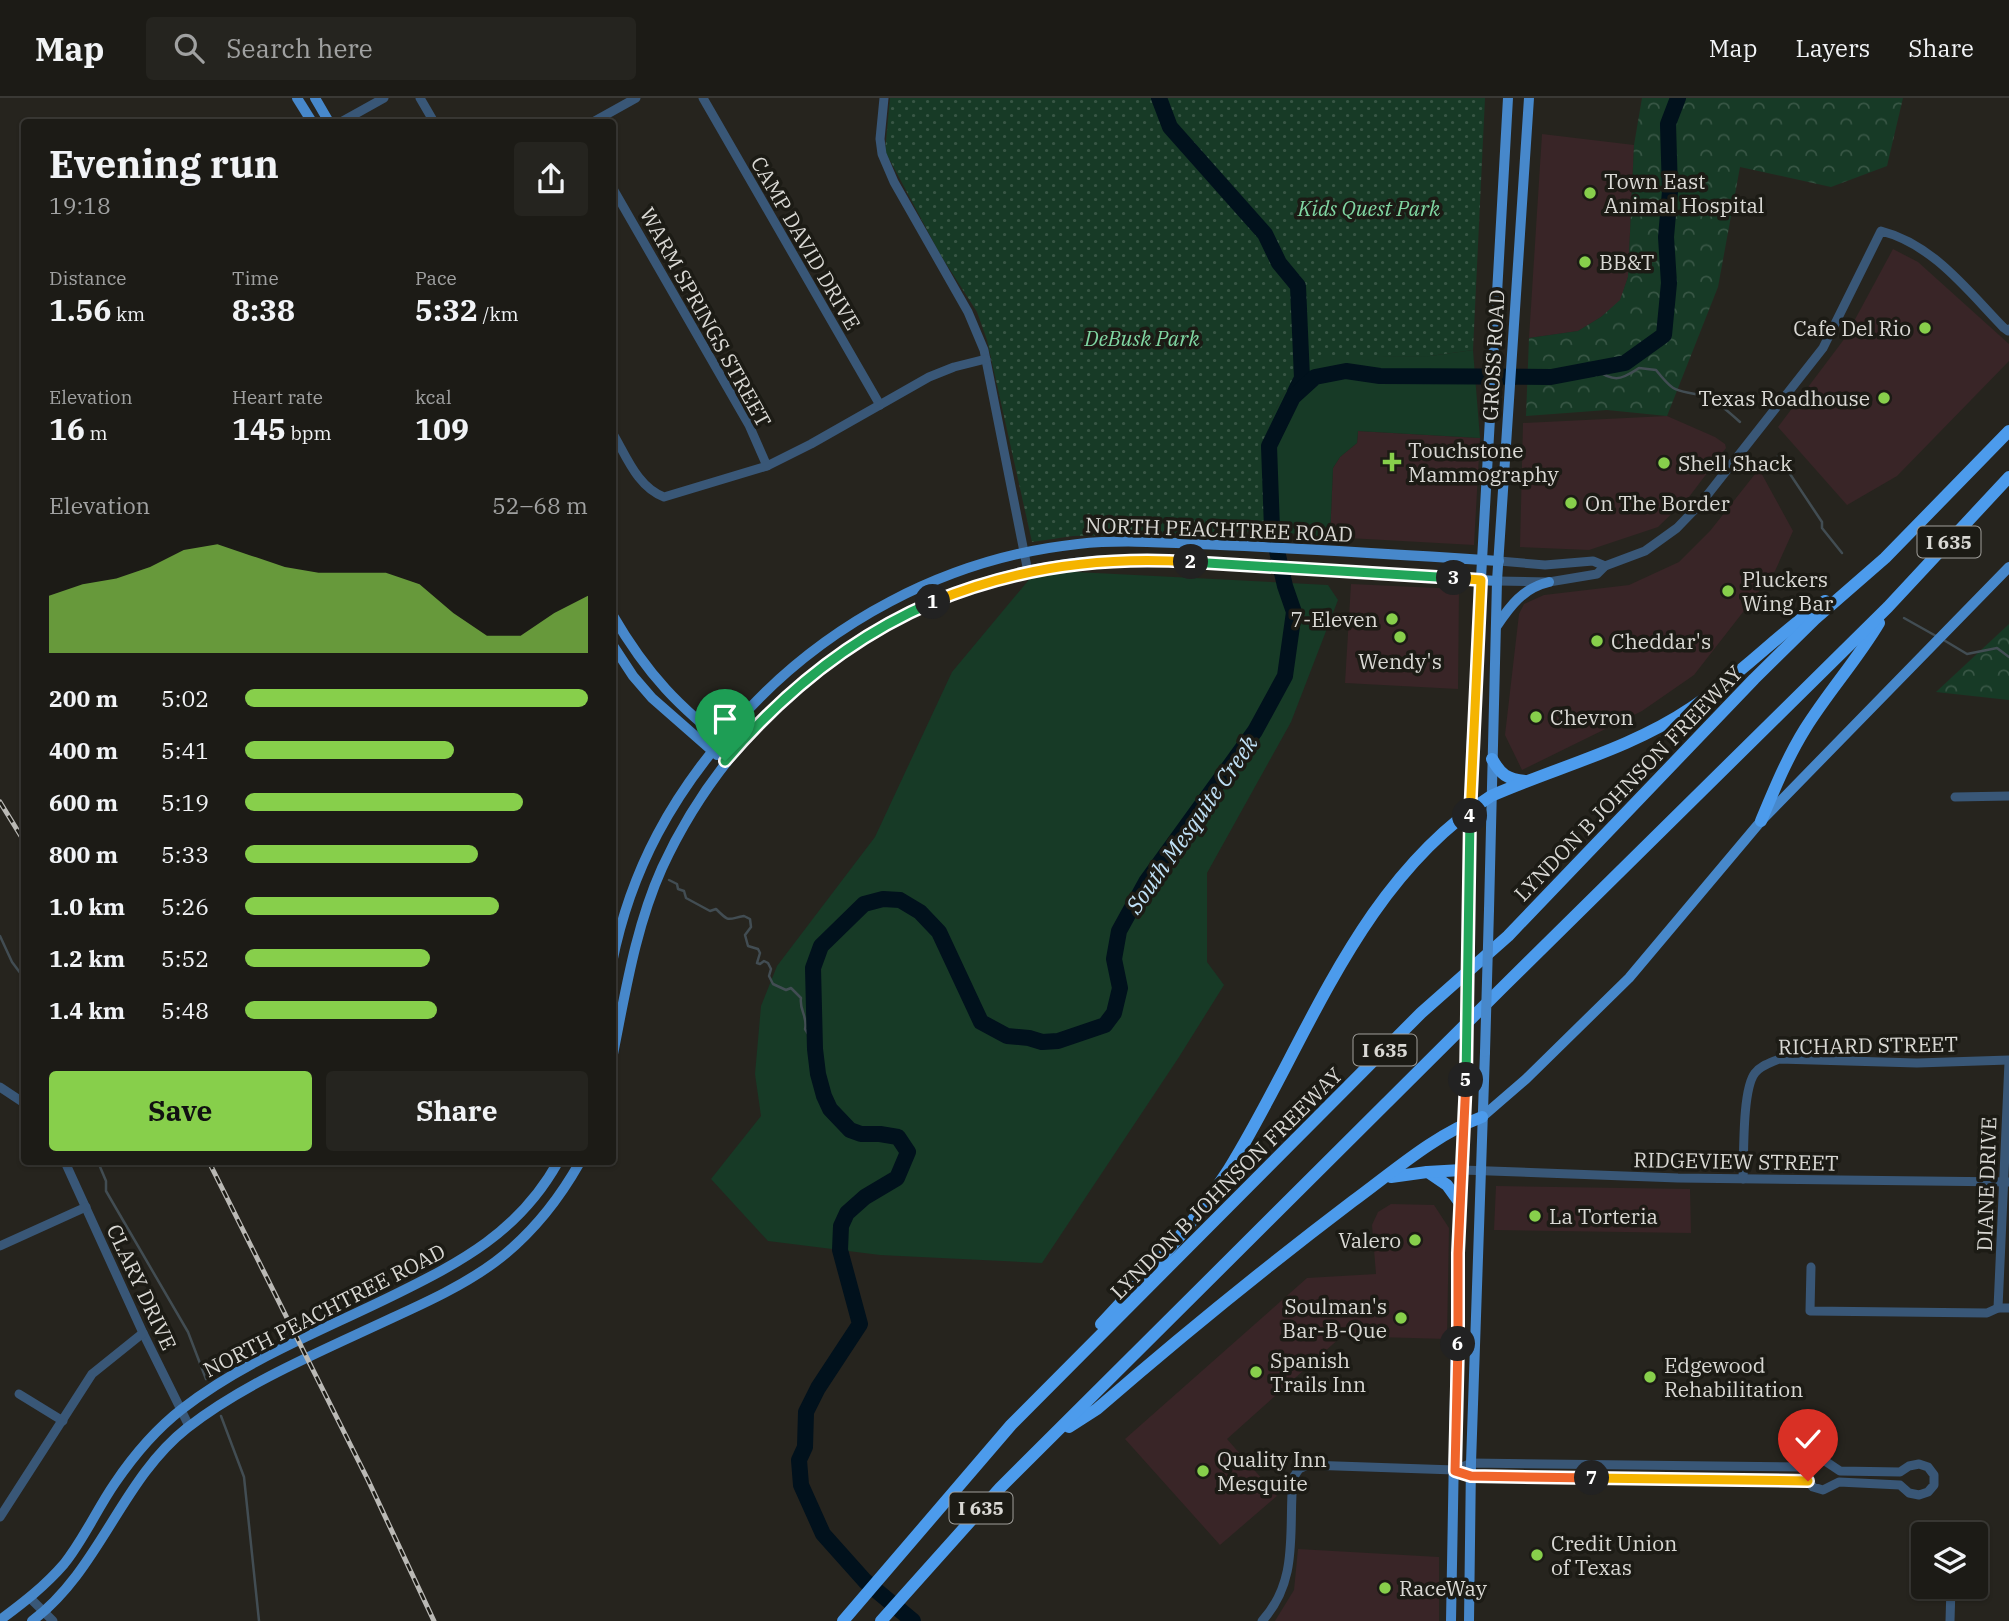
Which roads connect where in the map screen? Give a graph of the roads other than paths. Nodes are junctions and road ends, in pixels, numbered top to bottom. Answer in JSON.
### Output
{"nodes":[{"id":1,"x":297,"y":98,"type":"edge"},
{"id":2,"x":315,"y":98,"type":"edge"},
{"id":3,"x":384,"y":98,"type":"edge"},
{"id":4,"x":420,"y":98,"type":"edge"},
{"id":5,"x":636,"y":98,"type":"edge"},
{"id":6,"x":703,"y":98,"type":"edge"},
{"id":7,"x":884,"y":98,"type":"edge"},
{"id":8,"x":1508,"y":98,"type":"edge"},
{"id":9,"x":1529,"y":98,"type":"edge"},
{"id":10,"x":310,"y":119,"type":"edge"},
{"id":11,"x":328,"y":119,"type":"edge"},
{"id":12,"x":346,"y":119,"type":"edge"},
{"id":13,"x":432,"y":119,"type":"edge"},
{"id":14,"x":598,"y":119,"type":"edge"},
{"id":15,"x":616,"y":194,"type":"edge"},
{"id":16,"x":1502,"y":215,"type":"junction"},
{"id":17,"x":1521,"y":215,"type":"junction"},
{"id":18,"x":1497,"y":292,"type":"junction"},
{"id":19,"x":1516,"y":296,"type":"junction"},
{"id":20,"x":2009,"y":329,"type":"edge"},
{"id":21,"x":986,"y":359,"type":"junction"},
{"id":22,"x":880,"y":405,"type":"junction"},
{"id":23,"x":2009,"y":423,"type":"edge"},
{"id":24,"x":2009,"y":431,"type":"edge"},
{"id":25,"x":616,"y":439,"type":"edge"},
{"id":26,"x":1489,"y":444,"type":"junction"},
{"id":27,"x":1507,"y":445,"type":"junction"},
{"id":28,"x":1982,"y":459,"type":"junction"},
{"id":29,"x":767,"y":466,"type":"junction"},
{"id":30,"x":2009,"y":477,"type":"edge"},
{"id":31,"x":1356,"y":552,"type":"junction"},
{"id":32,"x":1025,"y":553,"type":"junction"},
{"id":33,"x":1885,"y":558,"type":"junction"},
{"id":34,"x":1483,"y":560,"type":"junction"},
{"id":35,"x":1499,"y":561,"type":"junction"},
{"id":36,"x":1605,"y":566,"type":"junction"},
{"id":37,"x":2009,"y":567,"type":"edge"},
{"id":38,"x":1353,"y":571,"type":"junction"},
{"id":39,"x":1028,"y":572,"type":"junction"},
{"id":40,"x":1481,"y":580,"type":"junction"},
{"id":41,"x":1497,"y":581,"type":"junction"},
{"id":42,"x":1549,"y":582,"type":"junction"},
{"id":43,"x":1888,"y":607,"type":"junction"},
{"id":44,"x":616,"y":620,"type":"edge"},
{"id":45,"x":1496,"y":627,"type":"junction"},
{"id":46,"x":616,"y":651,"type":"edge"},
{"id":47,"x":1474,"y":712,"type":"junction"},
{"id":48,"x":1493,"y":712,"type":"junction"},
{"id":49,"x":721,"y":740,"type":"junction"},
{"id":50,"x":712,"y":751,"type":"junction"},
{"id":51,"x":734,"y":751,"type":"junction"},
{"id":52,"x":1492,"y":759,"type":"junction"},
{"id":53,"x":725,"y":761,"type":"junction"},
{"id":54,"x":1525,"y":781,"type":"junction"},
{"id":55,"x":1491,"y":796,"type":"junction"},
{"id":56,"x":2009,"y":796,"type":"edge"},
{"id":57,"x":1955,"y":797,"type":"dead end"},
{"id":58,"x":1470,"y":809,"type":"junction"},
{"id":59,"x":1761,"y":821,"type":"junction"},
{"id":60,"x":618,"y":936,"type":"junction"},
{"id":61,"x":636,"y":941,"type":"junction"},
{"id":62,"x":616,"y":945,"type":"edge"},
{"id":63,"x":616,"y":1039,"type":"edge"},
{"id":64,"x":2009,"y":1061,"type":"edge"},
{"id":65,"x":0,"y":1087,"type":"edge"},
{"id":66,"x":21,"y":1101,"type":"edge"},
{"id":67,"x":1482,"y":1118,"type":"junction"},
{"id":68,"x":1463,"y":1124,"type":"junction"},
{"id":69,"x":66,"y":1165,"type":"edge"},
{"id":70,"x":556,"y":1165,"type":"edge"},
{"id":71,"x":578,"y":1165,"type":"edge"},
{"id":72,"x":1462,"y":1170,"type":"junction"},
{"id":73,"x":1482,"y":1171,"type":"junction"},
{"id":74,"x":1427,"y":1172,"type":"junction"},
{"id":75,"x":1383,"y":1179,"type":"junction"},
{"id":76,"x":1743,"y":1179,"type":"junction"},
{"id":77,"x":2006,"y":1182,"type":"edge"},
{"id":78,"x":1460,"y":1203,"type":"junction"},
{"id":79,"x":86,"y":1207,"type":"junction"},
{"id":80,"x":0,"y":1246,"type":"edge"},
{"id":81,"x":1811,"y":1266,"type":"dead end"},
{"id":82,"x":1998,"y":1308,"type":"junction"},
{"id":83,"x":2009,"y":1308,"type":"edge"},
{"id":84,"x":143,"y":1333,"type":"junction"},
{"id":85,"x":1458,"y":1339,"type":"junction"},
{"id":86,"x":1476,"y":1340,"type":"junction"},
{"id":87,"x":19,"y":1394,"type":"dead end"},
{"id":88,"x":181,"y":1410,"type":"junction"},
{"id":89,"x":63,"y":1421,"type":"junction"},
{"id":90,"x":1011,"y":1425,"type":"junction"},
{"id":91,"x":189,"y":1426,"type":"junction"},
{"id":92,"x":1045,"y":1443,"type":"junction"},
{"id":93,"x":1471,"y":1462,"type":"junction"},
{"id":94,"x":1455,"y":1471,"type":"junction"},
{"id":95,"x":1471,"y":1476,"type":"junction"},
{"id":96,"x":0,"y":1517,"type":"edge"},
{"id":97,"x":30,"y":1598,"type":"junction"},
{"id":98,"x":1951,"y":1599,"type":"edge"},
{"id":99,"x":44,"y":1612,"type":"junction"},
{"id":100,"x":847,"y":1616,"type":"edge"},
{"id":101,"x":0,"y":1620,"type":"edge"},
{"id":102,"x":32,"y":1621,"type":"edge"},
{"id":103,"x":52,"y":1621,"type":"edge"},
{"id":104,"x":881,"y":1621,"type":"edge"},
{"id":105,"x":1262,"y":1621,"type":"edge"},
{"id":106,"x":1451,"y":1621,"type":"edge"},
{"id":107,"x":1469,"y":1621,"type":"edge"},
{"id":108,"x":1950,"y":1621,"type":"edge"}],
"edges":[{"from":1,"to":10,"type":"main road"},
{"from":2,"to":11,"type":"main road"},
{"from":3,"to":12,"type":"street"},
{"from":4,"to":13,"type":"street"},
{"from":5,"to":14,"type":"street"},
{"from":6,"to":22,"type":"street","name":"CAMP DAVID DRIVE"},
{"from":7,"to":21,"type":"street"},
{"from":8,"to":16,"type":"main road","name":"GROSS ROAD"},
{"from":9,"to":17,"type":"main road","name":"GROSS ROAD"},
{"from":15,"to":29,"type":"street","name":"WARM SPRINGS STREET"},
{"from":16,"to":17,"type":"main road"},
{"from":16,"to":18,"type":"main road","name":"GROSS ROAD"},
{"from":17,"to":19,"type":"main road","name":"GROSS ROAD"},
{"from":18,"to":19,"type":"main road"},
{"from":18,"to":26,"type":"main road","name":"GROSS ROAD"},
{"from":19,"to":27,"type":"main road","name":"GROSS ROAD"},
{"from":20,"to":36,"type":"street","name":"NORTH PEACHTREE ROAD"},
{"from":21,"to":22,"type":"street"},
{"from":21,"to":32,"type":"street"},
{"from":22,"to":29,"type":"street"},
{"from":23,"to":28,"type":"highway"},
{"from":24,"to":28,"type":"highway","name":"LYNDON B JOHNSON FREEWAY","number":"I 635"},
{"from":25,"to":29,"type":"street"},
{"from":26,"to":27,"type":"main road"},
{"from":26,"to":34,"type":"main road","name":"GROSS ROAD"},
{"from":27,"to":35,"type":"main road","name":"GROSS ROAD"},
{"from":28,"to":33,"type":"highway","name":"LYNDON B JOHNSON FREEWAY","number":"I 635"},
{"from":30,"to":43,"type":"highway","number":"I 635"},
{"from":31,"to":32,"type":"main road","name":"NORTH PEACHTREE ROAD"},
{"from":31,"to":34,"type":"main road","name":"NORTH PEACHTREE ROAD"},
{"from":31,"to":38,"type":"main road"},
{"from":32,"to":39,"type":"street"},
{"from":32,"to":49,"type":"main road","name":"NORTH PEACHTREE ROAD"},
{"from":33,"to":54,"type":"highway"},
{"from":33,"to":90,"type":"highway","name":"LYNDON B JOHNSON FREEWAY","number":"I 635"},
{"from":34,"to":35,"type":"main road","name":"NORTH PEACHTREE ROAD"},
{"from":34,"to":40,"type":"main road","name":"GROSS ROAD"},
{"from":35,"to":36,"type":"street","name":"NORTH PEACHTREE ROAD"},
{"from":35,"to":41,"type":"main road","name":"GROSS ROAD"},
{"from":36,"to":42,"type":"street","name":"NORTH PEACHTREE ROAD"},
{"from":37,"to":59,"type":"main road"},
{"from":38,"to":39,"type":"main road","name":"NORTH PEACHTREE ROAD"},
{"from":38,"to":40,"type":"main road","name":"NORTH PEACHTREE ROAD"},
{"from":39,"to":51,"type":"main road","name":"NORTH PEACHTREE ROAD"},
{"from":40,"to":41,"type":"main road","name":"NORTH PEACHTREE ROAD"},
{"from":40,"to":47,"type":"main road","name":"GROSS ROAD"},
{"from":41,"to":42,"type":"street","name":"NORTH PEACHTREE ROAD"},
{"from":41,"to":45,"type":"main road","name":"GROSS ROAD"},
{"from":42,"to":45,"type":"main road"},
{"from":43,"to":59,"type":"highway"},
{"from":43,"to":92,"type":"highway","number":"I 635"},
{"from":44,"to":49,"type":"main road"},
{"from":45,"to":48,"type":"main road","name":"GROSS ROAD"},
{"from":46,"to":50,"type":"main road"},
{"from":47,"to":48,"type":"main road"},
{"from":47,"to":58,"type":"main road","name":"GROSS ROAD"},
{"from":48,"to":52,"type":"main road","name":"GROSS ROAD"},
{"from":49,"to":50,"type":"main road","name":"NORTH PEACHTREE ROAD"},
{"from":49,"to":51,"type":"main road"},
{"from":50,"to":53,"type":"main road"},
{"from":50,"to":60,"type":"main road","name":"NORTH PEACHTREE ROAD"},
{"from":51,"to":53,"type":"main road","name":"NORTH PEACHTREE ROAD"},
{"from":52,"to":54,"type":"highway"},
{"from":52,"to":55,"type":"main road","name":"GROSS ROAD"},
{"from":53,"to":61,"type":"main road","name":"NORTH PEACHTREE ROAD"},
{"from":54,"to":55,"type":"highway"},
{"from":55,"to":58,"type":"highway"},
{"from":55,"to":67,"type":"main road","name":"GROSS ROAD","bridge":true},
{"from":56,"to":57,"type":"street"},
{"from":58,"to":68,"type":"main road","name":"GROSS ROAD","bridge":true},
{"from":58,"to":90,"type":"highway"},
{"from":59,"to":67,"type":"main road"},
{"from":60,"to":61,"type":"main road"},
{"from":60,"to":62,"type":"main road","name":"NORTH PEACHTREE ROAD"},
{"from":61,"to":63,"type":"main road","name":"NORTH PEACHTREE ROAD"},
{"from":64,"to":76,"type":"street","name":"RICHARD STREET"},
{"from":64,"to":77,"type":"street","name":"DIANE DRIVE"},
{"from":65,"to":66,"type":"street"},
{"from":67,"to":68,"type":"highway"},
{"from":67,"to":73,"type":"main road","name":"GROSS ROAD"},
{"from":68,"to":72,"type":"main road","name":"GROSS ROAD"},
{"from":68,"to":75,"type":"highway"},
{"from":69,"to":79,"type":"street","name":"CLARY DRIVE"},
{"from":70,"to":88,"type":"main road","name":"NORTH PEACHTREE ROAD"},
{"from":71,"to":91,"type":"main road","name":"NORTH PEACHTREE ROAD"},
{"from":72,"to":73,"type":"street","name":"RIDGEVIEW STREET"},
{"from":72,"to":74,"type":"highway"},
{"from":72,"to":78,"type":"main road","name":"GROSS ROAD"},
{"from":73,"to":76,"type":"street","name":"RIDGEVIEW STREET"},
{"from":73,"to":86,"type":"main road","name":"GROSS ROAD"},
{"from":74,"to":75,"type":"highway"},
{"from":74,"to":78,"type":"highway"},
{"from":75,"to":92,"type":"highway"},
{"from":76,"to":77,"type":"street","name":"RIDGEVIEW STREET"},
{"from":77,"to":82,"type":"street","name":"DIANE DRIVE"},
{"from":78,"to":85,"type":"main road","name":"GROSS ROAD"},
{"from":79,"to":80,"type":"street"},
{"from":79,"to":84,"type":"street","name":"CLARY DRIVE"},
{"from":81,"to":82,"type":"street"},
{"from":82,"to":83,"type":"street"},
{"from":84,"to":88,"type":"street","name":"CLARY DRIVE"},
{"from":84,"to":89,"type":"street"},
{"from":85,"to":86,"type":"main road"},
{"from":85,"to":94,"type":"main road","name":"GROSS ROAD"},
{"from":86,"to":93,"type":"main road","name":"GROSS ROAD"},
{"from":87,"to":89,"type":"street"},
{"from":88,"to":91,"type":"street","name":"CLARY DRIVE"},
{"from":88,"to":97,"type":"main road","name":"NORTH PEACHTREE ROAD"},
{"from":89,"to":96,"type":"street"},
{"from":90,"to":100,"type":"highway","name":"LYNDON B JOHNSON FREEWAY","number":"I 635"},
{"from":91,"to":99,"type":"main road","name":"NORTH PEACHTREE ROAD"},
{"from":92,"to":104,"type":"highway","number":"I 635"},
{"from":93,"to":94,"type":"street"},
{"from":93,"to":95,"type":"main road","name":"GROSS ROAD"},
{"from":93,"to":95,"type":"street"},
{"from":94,"to":95,"type":"street"},
{"from":94,"to":105,"type":"street"},
{"from":94,"to":106,"type":"main road","name":"GROSS ROAD"},
{"from":95,"to":107,"type":"main road","name":"GROSS ROAD"},
{"from":97,"to":99,"type":"street"},
{"from":97,"to":101,"type":"main road","name":"NORTH PEACHTREE ROAD"},
{"from":98,"to":108,"type":"street"},
{"from":99,"to":102,"type":"main road","name":"NORTH PEACHTREE ROAD"},
{"from":99,"to":103,"type":"street"}]}
